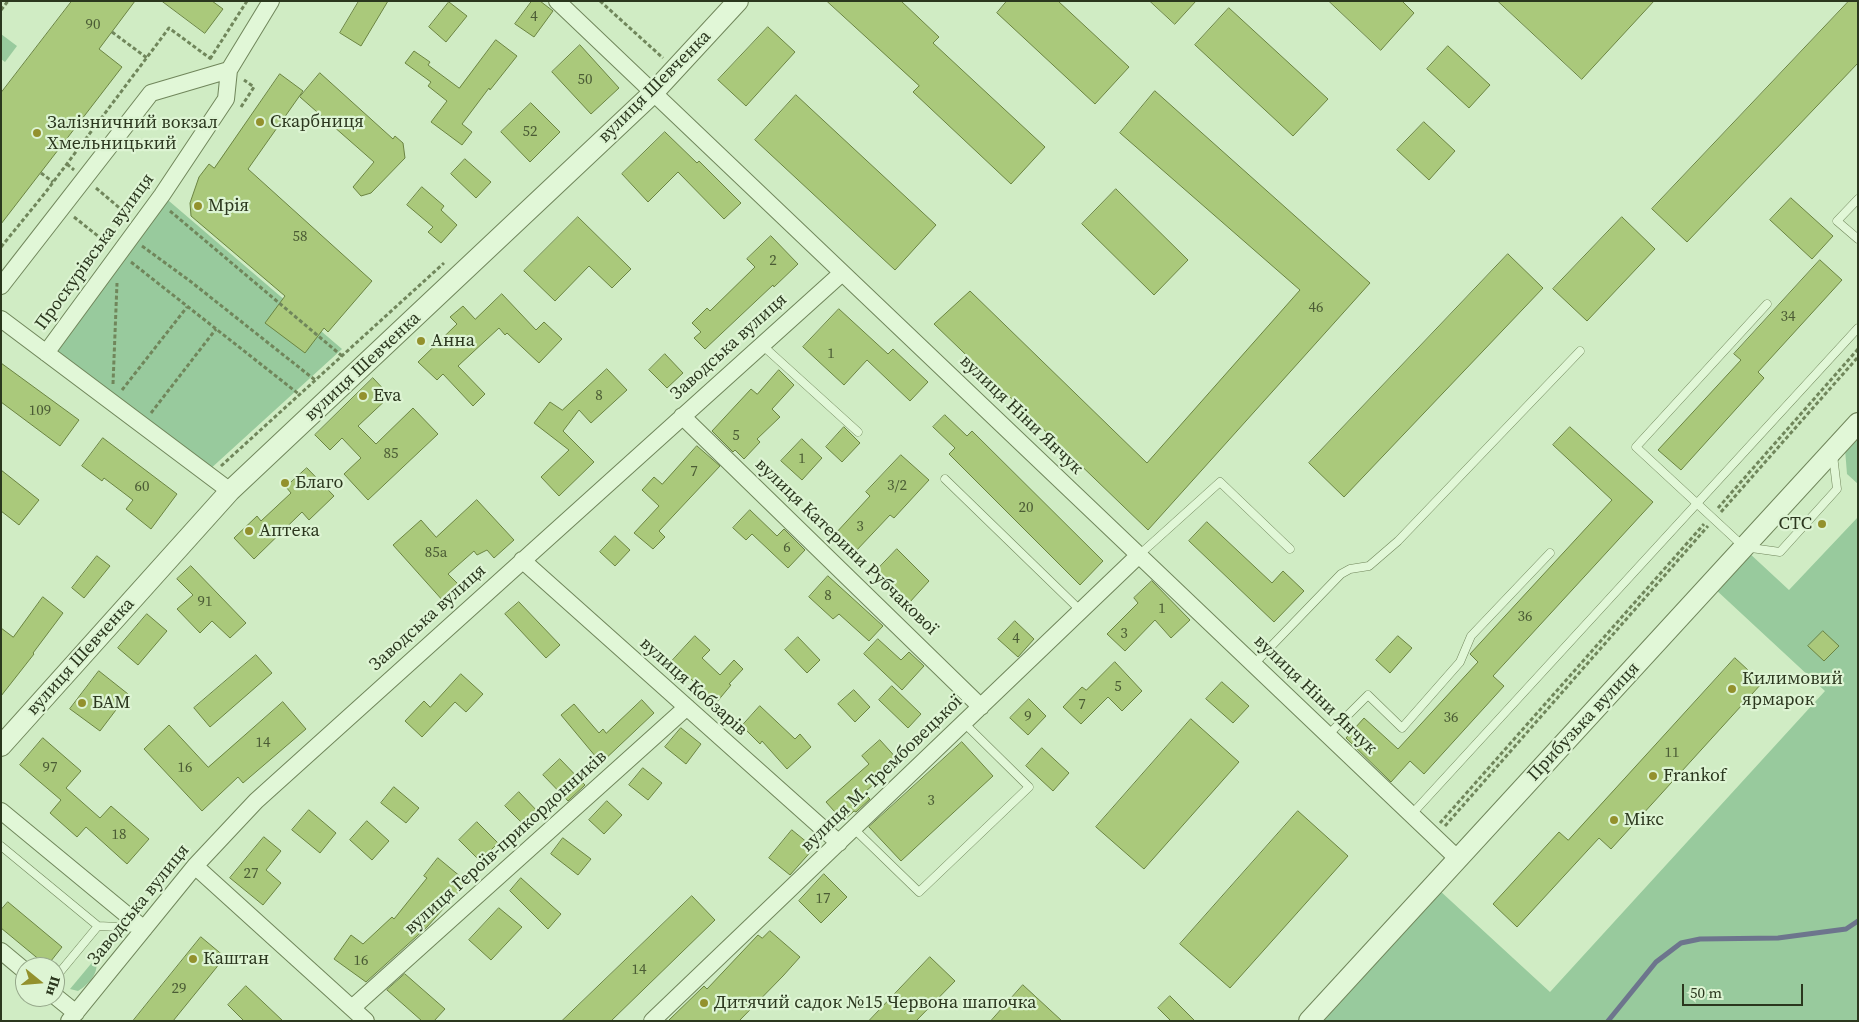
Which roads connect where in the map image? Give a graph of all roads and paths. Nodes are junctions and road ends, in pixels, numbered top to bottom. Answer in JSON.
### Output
{"nodes":[{"id":1,"x":8,"y":1,"type":"edge"},
{"id":2,"x":247,"y":1,"type":"edge"},
{"id":3,"x":272,"y":1,"type":"edge"},
{"id":4,"x":557,"y":1,"type":"edge"},
{"id":5,"x":600,"y":1,"type":"edge"},
{"id":6,"x":738,"y":1,"type":"edge"},
{"id":7,"x":1,"y":10,"type":"edge"},
{"id":8,"x":112,"y":32,"type":"dead end"},
{"id":9,"x":147,"y":58,"type":"junction"},
{"id":10,"x":229,"y":70,"type":"junction"},
{"id":11,"x":647,"y":87,"type":"junction"},
{"id":12,"x":41,"y":173,"type":"dead end"},
{"id":13,"x":53,"y":182,"type":"junction"},
{"id":14,"x":45,"y":193,"type":"junction"},
{"id":15,"x":1858,"y":199,"type":"edge"},
{"id":16,"x":62,"y":207,"type":"junction"},
{"id":17,"x":169,"y":210,"type":"dead end"},
{"id":18,"x":130,"y":237,"type":"junction"},
{"id":19,"x":1858,"y":239,"type":"edge"},
{"id":20,"x":1,"y":248,"type":"edge"},
{"id":21,"x":118,"y":252,"type":"junction"},
{"id":22,"x":444,"y":263,"type":"dead end"},
{"id":23,"x":842,"y":273,"type":"junction"},
{"id":24,"x":117,"y":280,"type":"dead end"},
{"id":25,"x":1,"y":286,"type":"edge"},
{"id":26,"x":1767,"y":304,"type":"dead end"},
{"id":27,"x":188,"y":307,"type":"junction"},
{"id":28,"x":1,"y":319,"type":"edge"},
{"id":29,"x":1858,"y":328,"type":"edge"},
{"id":30,"x":216,"y":329,"type":"junction"},
{"id":31,"x":762,"y":345,"type":"junction"},
{"id":32,"x":1858,"y":349,"type":"edge"},
{"id":33,"x":1580,"y":351,"type":"dead end"},
{"id":34,"x":46,"y":353,"type":"junction"},
{"id":35,"x":342,"y":356,"type":"junction"},
{"id":36,"x":1858,"y":357,"type":"edge"},
{"id":37,"x":315,"y":380,"type":"junction"},
{"id":38,"x":300,"y":394,"type":"junction"},
{"id":39,"x":112,"y":402,"type":"junction"},
{"id":40,"x":682,"y":416,"type":"junction"},
{"id":41,"x":1858,"y":422,"type":"edge"},
{"id":42,"x":142,"y":425,"type":"junction"},
{"id":43,"x":858,"y":432,"type":"dead end"},
{"id":44,"x":1833,"y":450,"type":"junction"},
{"id":45,"x":210,"y":476,"type":"junction"},
{"id":46,"x":945,"y":478,"type":"dead end"},
{"id":47,"x":230,"y":491,"type":"junction"},
{"id":48,"x":1697,"y":503,"type":"junction"},
{"id":49,"x":1712,"y":518,"type":"junction"},
{"id":50,"x":1744,"y":547,"type":"junction"},
{"id":51,"x":1290,"y":549,"type":"dead end"},
{"id":52,"x":1550,"y":553,"type":"dead end"},
{"id":53,"x":1139,"y":556,"type":"junction"},
{"id":54,"x":522,"y":560,"type":"junction"},
{"id":55,"x":1081,"y":611,"type":"junction"},
{"id":56,"x":1254,"y":664,"type":"junction"},
{"id":57,"x":981,"y":706,"type":"junction"},
{"id":58,"x":687,"y":708,"type":"junction"},
{"id":59,"x":964,"y":723,"type":"junction"},
{"id":60,"x":1328,"y":735,"type":"junction"},
{"id":61,"x":1,"y":746,"type":"edge"},
{"id":62,"x":1,"y":811,"type":"edge"},
{"id":63,"x":1412,"y":815,"type":"junction"},
{"id":64,"x":853,"y":828,"type":"junction"},
{"id":65,"x":1436,"y":838,"type":"junction"},
{"id":66,"x":839,"y":843,"type":"junction"},
{"id":67,"x":1,"y":846,"type":"edge"},
{"id":68,"x":1458,"y":859,"type":"junction"},
{"id":69,"x":195,"y":866,"type":"junction"},
{"id":70,"x":98,"y":926,"type":"junction"},
{"id":71,"x":144,"y":928,"type":"junction"},
{"id":72,"x":1,"y":951,"type":"edge"},
{"id":73,"x":15,"y":963,"type":"edge"},
{"id":74,"x":65,"y":966,"type":"edge"},
{"id":75,"x":64,"y":1007,"type":"edge"},
{"id":76,"x":352,"y":1008,"type":"junction"},
{"id":77,"x":73,"y":1017,"type":"edge"},
{"id":78,"x":366,"y":1021,"type":"edge"},
{"id":79,"x":652,"y":1021,"type":"edge"},
{"id":80,"x":1309,"y":1021,"type":"edge"}],
"edges":[{"from":1,"to":7,"type":"path"},
{"from":2,"to":9,"type":"path"},
{"from":3,"to":10,"type":"street","name":"Проскурівська вулиця"},
{"from":4,"to":11,"type":"street","name":"вулиця Ніни Янчук"},
{"from":5,"to":11,"type":"path"},
{"from":6,"to":11,"type":"street","name":"вулиця Шевченка"},
{"from":8,"to":9,"type":"path"},
{"from":9,"to":13,"type":"path"},
{"from":10,"to":16,"type":"street"},
{"from":10,"to":18,"type":"street","name":"Проскурівська вулиця"},
{"from":11,"to":23,"type":"street","name":"вулиця Ніни Янчук"},
{"from":11,"to":47,"type":"street","name":"вулиця Шевченка"},
{"from":12,"to":13,"type":"path"},
{"from":13,"to":14,"type":"path"},
{"from":14,"to":16,"type":"path"},
{"from":14,"to":20,"type":"path"},
{"from":15,"to":19,"type":"lane"},
{"from":16,"to":21,"type":"path"},
{"from":16,"to":25,"type":"street"},
{"from":17,"to":35,"type":"path"},
{"from":18,"to":21,"type":"street","name":"Проскурівська вулиця"},
{"from":18,"to":37,"type":"path"},
{"from":21,"to":27,"type":"path"},
{"from":21,"to":34,"type":"street","name":"Проскурівська вулиця"},
{"from":22,"to":35,"type":"path"},
{"from":23,"to":31,"type":"street","name":"Заводська вулиця"},
{"from":23,"to":53,"type":"street","name":"вулиця Ніни Янчук"},
{"from":24,"to":39,"type":"path"},
{"from":26,"to":48,"type":"lane"},
{"from":27,"to":30,"type":"path"},
{"from":27,"to":39,"type":"path"},
{"from":28,"to":34,"type":"street"},
{"from":29,"to":48,"type":"lane"},
{"from":30,"to":38,"type":"path"},
{"from":30,"to":42,"type":"path"},
{"from":31,"to":40,"type":"street","name":"Заводська вулиця"},
{"from":31,"to":43,"type":"lane"},
{"from":32,"to":49,"type":"path"},
{"from":33,"to":56,"type":"lane"},
{"from":34,"to":39,"type":"street","name":"Проскурівська вулиця"},
{"from":35,"to":37,"type":"path"},
{"from":36,"to":49,"type":"path"},
{"from":37,"to":38,"type":"path"},
{"from":38,"to":45,"type":"path"},
{"from":39,"to":42,"type":"street","name":"Проскурівська вулиця"},
{"from":40,"to":54,"type":"street","name":"Заводська вулиця"},
{"from":40,"to":57,"type":"street","name":"вулиця Катерини Рубчакової"},
{"from":41,"to":44,"type":"street","name":"Прибузька вулиця"},
{"from":42,"to":45,"type":"street","name":"Проскурівська вулиця"},
{"from":44,"to":50,"type":"street","name":"Прибузька вулиця"},
{"from":44,"to":50,"type":"lane"},
{"from":45,"to":47,"type":"street","name":"Проскурівська вулиця"},
{"from":46,"to":55,"type":"lane"},
{"from":47,"to":61,"type":"street","name":"вулиця Шевченка"},
{"from":48,"to":49,"type":"lane"},
{"from":48,"to":63,"type":"lane"},
{"from":49,"to":50,"type":"lane"},
{"from":49,"to":65,"type":"path"},
{"from":49,"to":65,"type":"path"},
{"from":50,"to":68,"type":"street","name":"Прибузька вулиця"},
{"from":51,"to":53,"type":"lane"},
{"from":52,"to":60,"type":"lane"},
{"from":53,"to":55,"type":"street","name":"вулиця М. Трембовецької"},
{"from":53,"to":56,"type":"street","name":"вулиця Ніни Янчук"},
{"from":54,"to":58,"type":"street","name":"вулиця Кобзарів"},
{"from":54,"to":69,"type":"street","name":"Заводська вулиця"},
{"from":55,"to":57,"type":"street","name":"вулиця М. Трембовецької"},
{"from":56,"to":60,"type":"street","name":"вулиця Ніни Янчук"},
{"from":57,"to":59,"type":"street","name":"вулиця М. Трембовецької"},
{"from":58,"to":66,"type":"street","name":"вулиця Кобзарів"},
{"from":58,"to":76,"type":"street","name":"вулиця Героїв-прикордонників"},
{"from":59,"to":64,"type":"street","name":"вулиця М. Трембовецької"},
{"from":59,"to":64,"type":"lane"},
{"from":60,"to":63,"type":"street","name":"вулиця Ніни Янчук"},
{"from":62,"to":71,"type":"street"},
{"from":63,"to":65,"type":"street","name":"вулиця Ніни Янчук"},
{"from":64,"to":66,"type":"street","name":"вулиця М. Трембовецької"},
{"from":65,"to":68,"type":"street","name":"вулиця Ніни Янчук"},
{"from":66,"to":79,"type":"street","name":"вулиця М. Трембовецької"},
{"from":67,"to":70,"type":"lane"},
{"from":68,"to":80,"type":"street","name":"Прибузька вулиця"},
{"from":69,"to":71,"type":"street","name":"Заводська вулиця"},
{"from":69,"to":76,"type":"street"},
{"from":70,"to":71,"type":"lane"},
{"from":70,"to":74,"type":"lane"},
{"from":71,"to":77,"type":"street","name":"Заводська вулиця"},
{"from":72,"to":73,"type":"street"},
{"from":75,"to":77,"type":"street"},
{"from":76,"to":78,"type":"street"}]}
